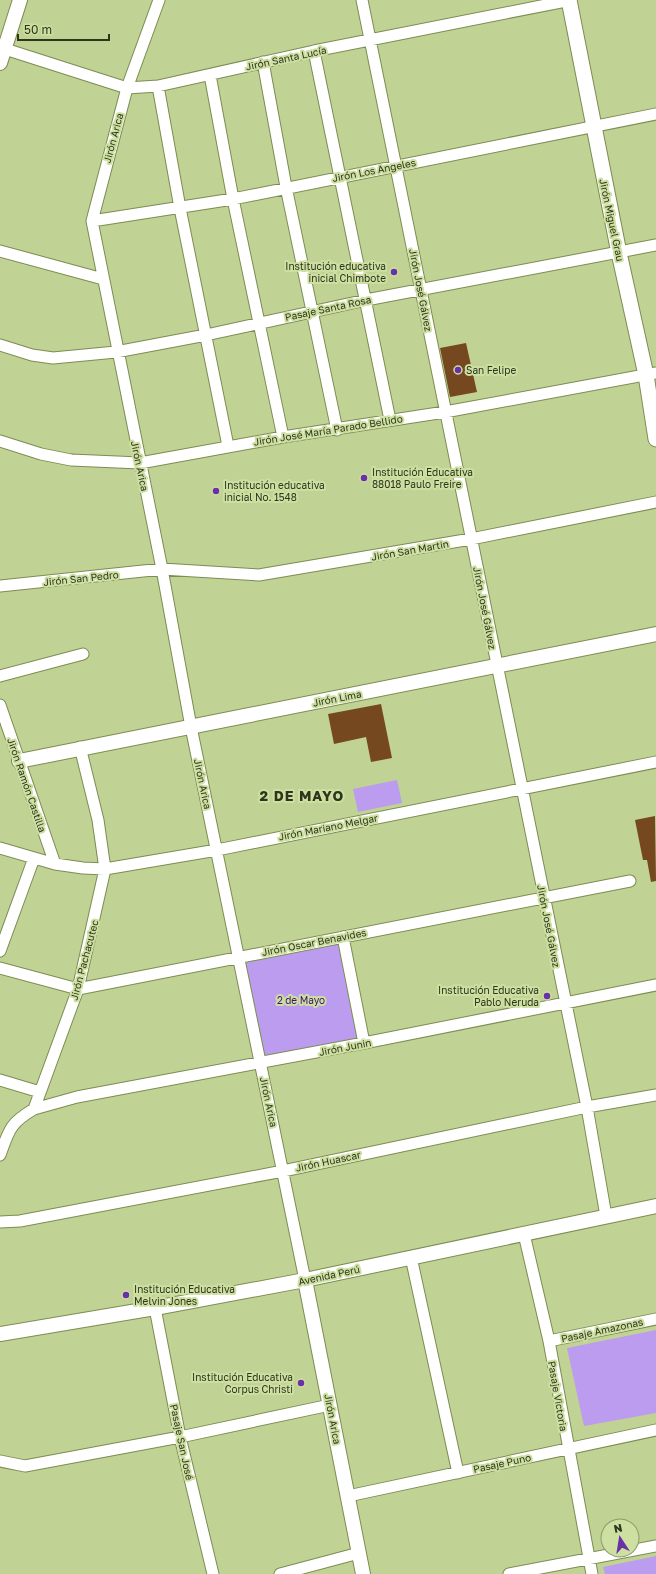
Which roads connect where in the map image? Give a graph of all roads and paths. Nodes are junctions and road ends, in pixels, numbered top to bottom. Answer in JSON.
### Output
{"nodes":[{"id":1,"x":20,"y":0,"type":"edge"},
{"id":2,"x":160,"y":0,"type":"edge"},
{"id":3,"x":362,"y":0,"type":"edge"},
{"id":4,"x":570,"y":0,"type":"edge"},
{"id":5,"x":370,"y":40,"type":"junction"},
{"id":6,"x":4,"y":46,"type":"edge"},
{"id":7,"x":314,"y":51,"type":"junction"},
{"id":8,"x":263,"y":62,"type":"junction"},
{"id":9,"x":0,"y":63,"type":"edge"},
{"id":10,"x":210,"y":75,"type":"junction"},
{"id":11,"x":158,"y":86,"type":"junction"},
{"id":12,"x":127,"y":88,"type":"junction"},
{"id":13,"x":656,"y":114,"type":"edge"},
{"id":14,"x":593,"y":126,"type":"junction"},
{"id":15,"x":396,"y":166,"type":"junction"},
{"id":16,"x":341,"y":176,"type":"junction"},
{"id":17,"x":286,"y":187,"type":"junction"},
{"id":18,"x":233,"y":198,"type":"junction"},
{"id":19,"x":180,"y":208,"type":"junction"},
{"id":20,"x":92,"y":221,"type":"junction"},
{"id":21,"x":656,"y":245,"type":"edge"},
{"id":22,"x":0,"y":251,"type":"edge"},
{"id":23,"x":618,"y":253,"type":"junction"},
{"id":24,"x":103,"y":279,"type":"junction"},
{"id":25,"x":421,"y":290,"type":"junction"},
{"id":26,"x":366,"y":300,"type":"junction"},
{"id":27,"x":312,"y":312,"type":"junction"},
{"id":28,"x":258,"y":322,"type":"junction"},
{"id":29,"x":206,"y":335,"type":"junction"},
{"id":30,"x":0,"y":345,"type":"edge"},
{"id":31,"x":116,"y":352,"type":"junction"},
{"id":32,"x":651,"y":374,"type":"edge"},
{"id":33,"x":445,"y":412,"type":"junction"},
{"id":34,"x":390,"y":420,"type":"junction"},
{"id":35,"x":337,"y":430,"type":"junction"},
{"id":36,"x":284,"y":437,"type":"junction"},
{"id":37,"x":656,"y":439,"type":"edge"},
{"id":38,"x":0,"y":441,"type":"edge"},
{"id":39,"x":228,"y":446,"type":"junction"},
{"id":40,"x":140,"y":464,"type":"junction"},
{"id":41,"x":656,"y":502,"type":"edge"},
{"id":42,"x":471,"y":539,"type":"junction"},
{"id":43,"x":162,"y":569,"type":"junction"},
{"id":44,"x":0,"y":586,"type":"edge"},
{"id":45,"x":656,"y":634,"type":"edge"},
{"id":46,"x":83,"y":654,"type":"dead end"},
{"id":47,"x":497,"y":666,"type":"junction"},
{"id":48,"x":0,"y":676,"type":"edge"},
{"id":49,"x":0,"y":705,"type":"edge"},
{"id":50,"x":191,"y":727,"type":"junction"},
{"id":51,"x":80,"y":748,"type":"junction"},
{"id":52,"x":19,"y":761,"type":"junction"},
{"id":53,"x":656,"y":762,"type":"edge"},
{"id":54,"x":522,"y":789,"type":"junction"},
{"id":55,"x":0,"y":848,"type":"edge"},
{"id":56,"x":217,"y":850,"type":"junction"},
{"id":57,"x":34,"y":858,"type":"junction"},
{"id":58,"x":55,"y":864,"type":"junction"},
{"id":59,"x":105,"y":869,"type":"junction"},
{"id":60,"x":630,"y":882,"type":"dead end"},
{"id":61,"x":544,"y":898,"type":"junction"},
{"id":62,"x":343,"y":937,"type":"junction"},
{"id":63,"x":0,"y":950,"type":"edge"},
{"id":64,"x":239,"y":957,"type":"junction"},
{"id":65,"x":0,"y":968,"type":"edge"},
{"id":66,"x":656,"y":985,"type":"edge"},
{"id":67,"x":78,"y":989,"type":"junction"},
{"id":68,"x":565,"y":1002,"type":"junction"},
{"id":69,"x":364,"y":1043,"type":"junction"},
{"id":70,"x":261,"y":1063,"type":"junction"},
{"id":71,"x":0,"y":1080,"type":"edge"},
{"id":72,"x":40,"y":1092,"type":"junction"},
{"id":73,"x":656,"y":1095,"type":"edge"},
{"id":74,"x":587,"y":1107,"type":"junction"},
{"id":75,"x":34,"y":1109,"type":"junction"},
{"id":76,"x":0,"y":1155,"type":"edge"},
{"id":77,"x":283,"y":1171,"type":"junction"},
{"id":78,"x":656,"y":1206,"type":"edge"},
{"id":79,"x":606,"y":1216,"type":"junction"},
{"id":80,"x":0,"y":1222,"type":"edge"},
{"id":81,"x":524,"y":1234,"type":"junction"},
{"id":82,"x":411,"y":1257,"type":"junction"},
{"id":83,"x":305,"y":1280,"type":"junction"},
{"id":84,"x":155,"y":1308,"type":"junction"},
{"id":85,"x":656,"y":1319,"type":"edge"},
{"id":86,"x":0,"y":1334,"type":"edge"},
{"id":87,"x":548,"y":1341,"type":"junction"},
{"id":88,"x":330,"y":1405,"type":"junction"},
{"id":89,"x":656,"y":1430,"type":"edge"},
{"id":90,"x":180,"y":1438,"type":"junction"},
{"id":91,"x":568,"y":1450,"type":"junction"},
{"id":92,"x":0,"y":1461,"type":"edge"},
{"id":93,"x":458,"y":1473,"type":"junction"},
{"id":94,"x":348,"y":1496,"type":"junction"},
{"id":95,"x":656,"y":1546,"type":"edge"},
{"id":96,"x":359,"y":1553,"type":"junction"},
{"id":97,"x":589,"y":1558,"type":"junction"},
{"id":98,"x":213,"y":1574,"type":"edge"},
{"id":99,"x":280,"y":1574,"type":"edge"},
{"id":100,"x":364,"y":1574,"type":"edge"},
{"id":101,"x":509,"y":1574,"type":"edge"},
{"id":102,"x":592,"y":1574,"type":"edge"}],
"edges":[{"from":1,"to":6,"type":"street"},
{"from":2,"to":12,"type":"street","name":"Jirón Arica"},
{"from":3,"to":5,"type":"street","name":"Jirón José Gálvez"},
{"from":4,"to":5,"type":"street","name":"Jirón Santa Lucía"},
{"from":4,"to":14,"type":"main road","name":"Jirón Miguel Grau"},
{"from":5,"to":7,"type":"street","name":"Jirón Santa Lucía"},
{"from":5,"to":15,"type":"street","name":"Jirón José Gálvez"},
{"from":6,"to":9,"type":"street"},
{"from":6,"to":12,"type":"street","name":"Jirón Santa Lucía"},
{"from":7,"to":8,"type":"street","name":"Jirón Santa Lucía"},
{"from":7,"to":16,"type":"street"},
{"from":8,"to":10,"type":"street","name":"Jirón Santa Lucía"},
{"from":8,"to":17,"type":"street"},
{"from":10,"to":11,"type":"street","name":"Jirón Santa Lucía"},
{"from":10,"to":18,"type":"street"},
{"from":11,"to":12,"type":"street","name":"Jirón Santa Lucía"},
{"from":11,"to":19,"type":"street"},
{"from":12,"to":20,"type":"street","name":"Jirón Arica"},
{"from":13,"to":14,"type":"street","name":"Jirón Los Angeles"},
{"from":14,"to":15,"type":"street","name":"Jirón Los Angeles"},
{"from":14,"to":23,"type":"main road","name":"Jirón Miguel Grau"},
{"from":15,"to":16,"type":"street","name":"Jirón Los Angeles"},
{"from":15,"to":25,"type":"street","name":"Jirón José Gálvez"},
{"from":16,"to":17,"type":"street","name":"Jirón Los Angeles"},
{"from":16,"to":26,"type":"street"},
{"from":17,"to":18,"type":"street","name":"Jirón Los Angeles"},
{"from":17,"to":27,"type":"street"},
{"from":18,"to":19,"type":"street","name":"Jirón Los Angeles"},
{"from":18,"to":28,"type":"street"},
{"from":19,"to":20,"type":"street","name":"Jirón Los Angeles"},
{"from":19,"to":29,"type":"street"},
{"from":20,"to":24,"type":"street","name":"Jirón Arica"},
{"from":21,"to":23,"type":"street","name":"Pasaje Santa Rosa"},
{"from":22,"to":24,"type":"street"},
{"from":23,"to":25,"type":"street","name":"Pasaje Santa Rosa"},
{"from":23,"to":32,"type":"main road","name":"Jirón Miguel Grau"},
{"from":24,"to":31,"type":"street","name":"Jirón Arica"},
{"from":25,"to":26,"type":"street","name":"Pasaje Santa Rosa"},
{"from":25,"to":33,"type":"street","name":"Jirón José Gálvez"},
{"from":26,"to":27,"type":"street","name":"Pasaje Santa Rosa"},
{"from":26,"to":34,"type":"street"},
{"from":27,"to":28,"type":"street","name":"Pasaje Santa Rosa"},
{"from":27,"to":35,"type":"street"},
{"from":28,"to":29,"type":"street","name":"Pasaje Santa Rosa"},
{"from":28,"to":36,"type":"street"},
{"from":29,"to":31,"type":"street","name":"Pasaje Santa Rosa"},
{"from":29,"to":39,"type":"street"},
{"from":30,"to":31,"type":"street","name":"Pasaje Santa Rosa"},
{"from":31,"to":40,"type":"street","name":"Jirón Arica"},
{"from":32,"to":33,"type":"street","name":"Jirón José María Parado Bellido"},
{"from":32,"to":37,"type":"main road","name":"Jirón Miguel Grau"},
{"from":33,"to":34,"type":"street","name":"Jirón José María Parado Bellido"},
{"from":33,"to":42,"type":"street","name":"Jirón José Gálvez"},
{"from":34,"to":35,"type":"street","name":"Jirón José María Parado Bellido"},
{"from":35,"to":36,"type":"street","name":"Jirón José María Parado Bellido"},
{"from":36,"to":39,"type":"street","name":"Jirón José María Parado Bellido"},
{"from":38,"to":40,"type":"street","name":"Jirón José María Parado Bellido"},
{"from":39,"to":40,"type":"street","name":"Jirón José María Parado Bellido"},
{"from":40,"to":43,"type":"street","name":"Jirón Arica"},
{"from":41,"to":42,"type":"street","name":"Jirón San Martin"},
{"from":42,"to":43,"type":"street","name":"Jirón San Martin"},
{"from":42,"to":47,"type":"street","name":"Jirón José Gálvez"},
{"from":43,"to":44,"type":"street","name":"Jirón San Pedro"},
{"from":43,"to":50,"type":"street","name":"Jirón Arica"},
{"from":45,"to":47,"type":"street","name":"Jirón Lima"},
{"from":46,"to":48,"type":"street"},
{"from":47,"to":50,"type":"street","name":"Jirón Lima"},
{"from":47,"to":54,"type":"street","name":"Jirón José Gálvez"},
{"from":49,"to":52,"type":"street","name":"Jirón Ramón Castilla"},
{"from":50,"to":51,"type":"street","name":"Jirón Lima"},
{"from":50,"to":56,"type":"street","name":"Jirón Arica"},
{"from":51,"to":52,"type":"street","name":"Jirón Lima"},
{"from":51,"to":59,"type":"street","name":"Jirón Pachacutec"},
{"from":52,"to":58,"type":"street","name":"Jirón Ramón Castilla"},
{"from":53,"to":54,"type":"street","name":"Jirón Mariano Melgar"},
{"from":54,"to":56,"type":"street","name":"Jirón Mariano Melgar"},
{"from":54,"to":61,"type":"street","name":"Jirón José Gálvez"},
{"from":55,"to":57,"type":"street","name":"Jirón Mariano Melgar"},
{"from":56,"to":59,"type":"street","name":"Jirón Mariano Melgar"},
{"from":56,"to":64,"type":"street","name":"Jirón Arica"},
{"from":57,"to":58,"type":"street","name":"Jirón Mariano Melgar"},
{"from":57,"to":63,"type":"street"},
{"from":58,"to":59,"type":"street","name":"Jirón Mariano Melgar"},
{"from":59,"to":67,"type":"street","name":"Jirón Pachacutec"},
{"from":60,"to":61,"type":"street","name":"Jirón Oscar Benavides"},
{"from":61,"to":62,"type":"street","name":"Jirón Oscar Benavides"},
{"from":61,"to":68,"type":"street","name":"Jirón José Gálvez"},
{"from":62,"to":64,"type":"street","name":"Jirón Oscar Benavides"},
{"from":62,"to":69,"type":"street"},
{"from":64,"to":67,"type":"street","name":"Jirón Oscar Benavides"},
{"from":64,"to":70,"type":"street","name":"Jirón Arica"},
{"from":65,"to":67,"type":"street","name":"Jirón Oscar Benavides"},
{"from":66,"to":68,"type":"street","name":"Jirón Junin"},
{"from":67,"to":72,"type":"street","name":"Jirón Pachacutec"},
{"from":68,"to":69,"type":"street","name":"Jirón Junin"},
{"from":68,"to":74,"type":"street","name":"Jirón José Gálvez"},
{"from":69,"to":70,"type":"street","name":"Jirón Junin"},
{"from":70,"to":75,"type":"street","name":"Jirón Junin"},
{"from":70,"to":77,"type":"street","name":"Jirón Arica"},
{"from":71,"to":72,"type":"street"},
{"from":72,"to":75,"type":"street","name":"Jirón Pachacutec"},
{"from":73,"to":74,"type":"street","name":"Jirón Huascar"},
{"from":74,"to":77,"type":"street","name":"Jirón Huascar"},
{"from":74,"to":79,"type":"street","name":"Jirón José Gálvez"},
{"from":75,"to":76,"type":"street"},
{"from":77,"to":80,"type":"street","name":"Jirón Huascar"},
{"from":77,"to":83,"type":"street","name":"Jirón Arica"},
{"from":78,"to":79,"type":"street","name":"Avenida Perú"},
{"from":79,"to":81,"type":"street","name":"Avenida Perú"},
{"from":81,"to":82,"type":"street","name":"Avenida Perú"},
{"from":81,"to":87,"type":"street","name":"Pasaje Victoria"},
{"from":82,"to":83,"type":"street","name":"Avenida Perú"},
{"from":82,"to":93,"type":"street"},
{"from":83,"to":84,"type":"street","name":"Avenida Perú"},
{"from":83,"to":88,"type":"street","name":"Jirón Arica"},
{"from":84,"to":86,"type":"street","name":"Avenida Perú"},
{"from":84,"to":90,"type":"street","name":"Pasaje San José"},
{"from":85,"to":87,"type":"street","name":"Pasaje Amazonas"},
{"from":87,"to":91,"type":"street","name":"Pasaje Victoria"},
{"from":88,"to":90,"type":"street"},
{"from":88,"to":94,"type":"street","name":"Jirón Arica"},
{"from":89,"to":91,"type":"street","name":"Pasaje Puno"},
{"from":90,"to":92,"type":"street"},
{"from":90,"to":98,"type":"street","name":"Pasaje San José"},
{"from":91,"to":93,"type":"street","name":"Pasaje Puno"},
{"from":91,"to":97,"type":"street","name":"Pasaje Victoria"},
{"from":93,"to":94,"type":"street","name":"Pasaje Puno"},
{"from":94,"to":96,"type":"street","name":"Jirón Arica"},
{"from":95,"to":97,"type":"street"},
{"from":96,"to":99,"type":"street"},
{"from":96,"to":100,"type":"street","name":"Jirón Arica"},
{"from":97,"to":101,"type":"street"},
{"from":97,"to":102,"type":"street","name":"Pasaje Victoria"}]}
